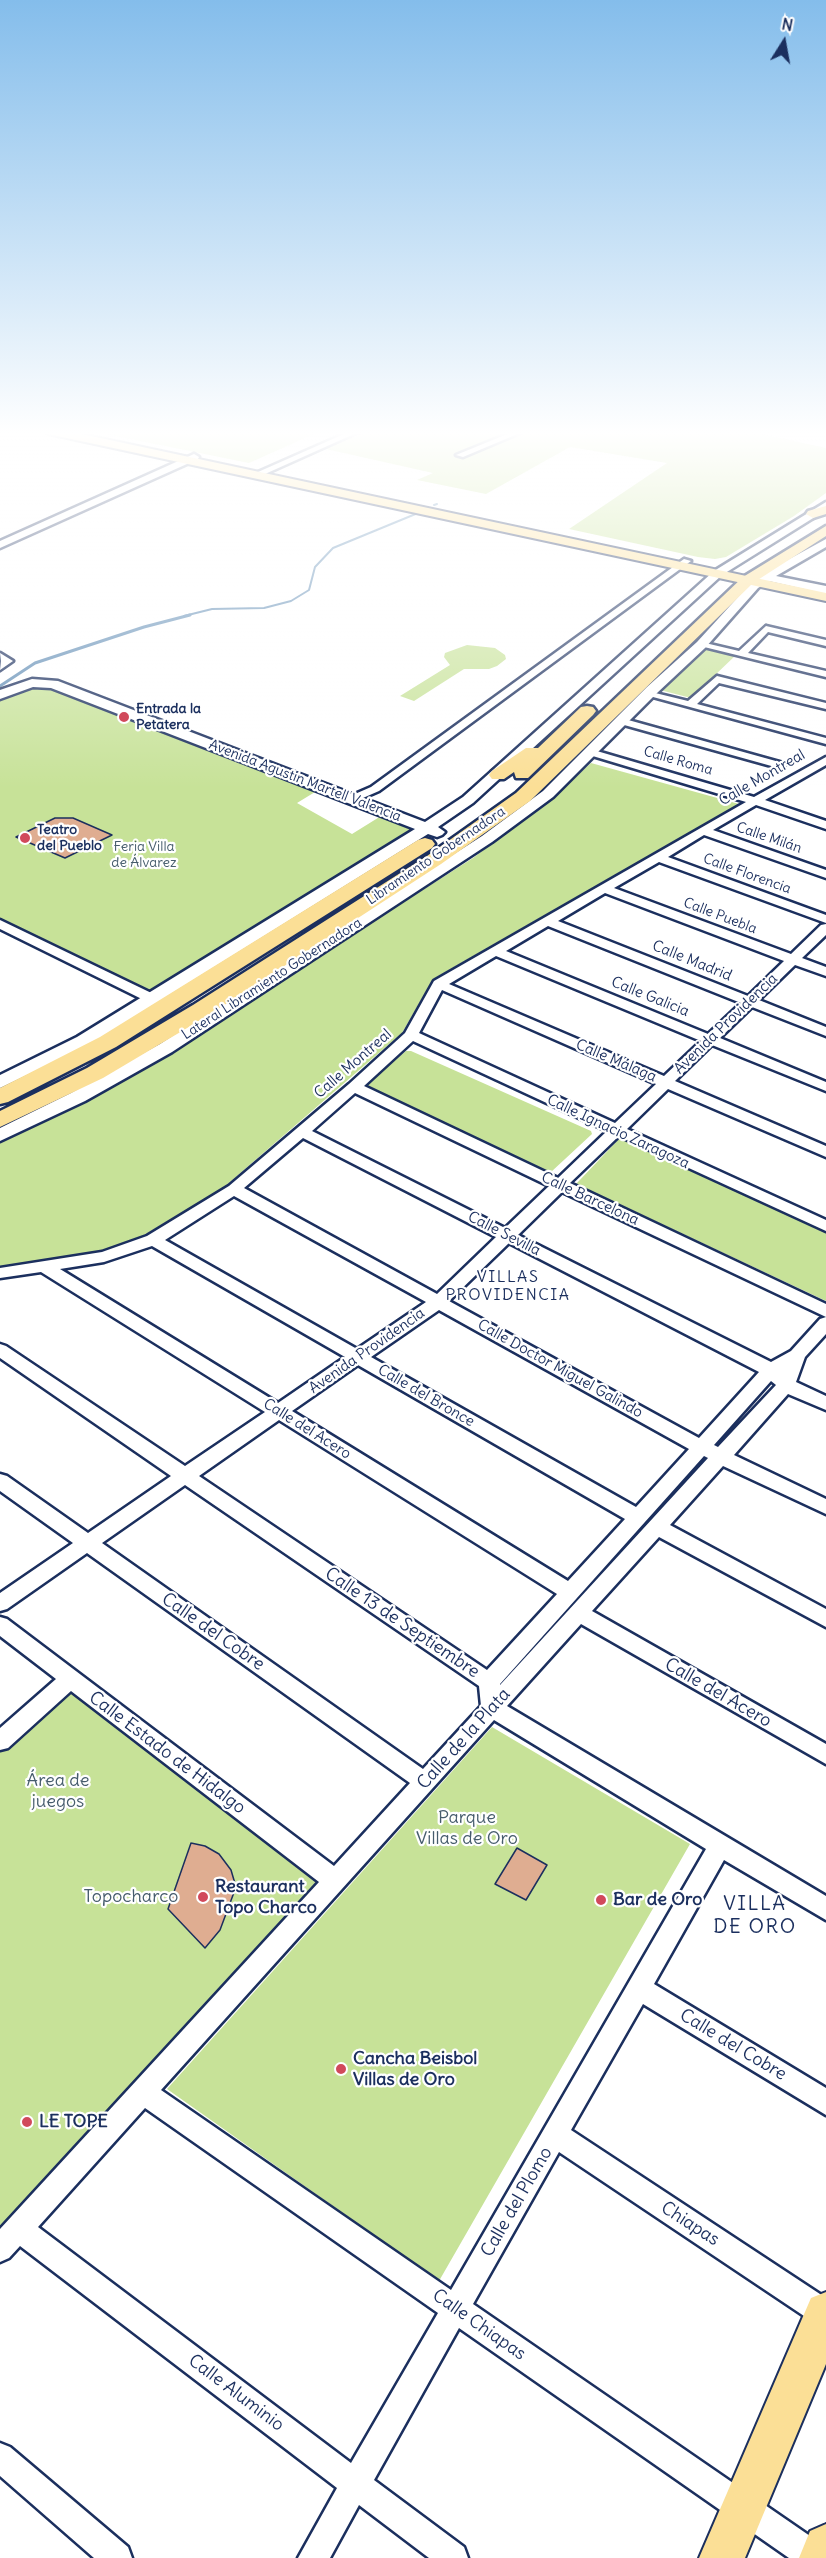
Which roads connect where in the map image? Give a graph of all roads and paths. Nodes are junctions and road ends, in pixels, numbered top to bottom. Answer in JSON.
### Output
{"nodes":[{"id":1,"x":617,"y":549,"type":"edge"},
{"id":2,"x":620,"y":549,"type":"edge"},
{"id":3,"x":779,"y":549,"type":"edge"},
{"id":4,"x":795,"y":549,"type":"edge"},
{"id":5,"x":809,"y":549,"type":"edge"},
{"id":6,"x":692,"y":565,"type":"junction"},
{"id":7,"x":744,"y":578,"type":"junction"},
{"id":8,"x":823,"y":593,"type":"edge"},
{"id":9,"x":719,"y":624,"type":"junction"},
{"id":10,"x":703,"y":642,"type":"junction"},
{"id":11,"x":826,"y":643,"type":"edge"},
{"id":12,"x":743,"y":651,"type":"junction"},
{"id":13,"x":666,"y":661,"type":"junction"},
{"id":14,"x":546,"y":664,"type":"junction"},
{"id":15,"x":558,"y":666,"type":"junction"},
{"id":16,"x":826,"y":674,"type":"edge"},
{"id":17,"x":650,"y":692,"type":"junction"},
{"id":18,"x":0,"y":695,"type":"edge"},
{"id":19,"x":692,"y":703,"type":"junction"},
{"id":20,"x":826,"y":706,"type":"edge"},
{"id":21,"x":473,"y":717,"type":"junction"},
{"id":22,"x":485,"y":721,"type":"junction"},
{"id":23,"x":621,"y":721,"type":"junction"},
{"id":24,"x":566,"y":731,"type":"junction"},
{"id":25,"x":826,"y":741,"type":"edge"},
{"id":26,"x":590,"y":752,"type":"junction"},
{"id":27,"x":826,"y":760,"type":"edge"},
{"id":28,"x":779,"y":765,"type":"dead end"},
{"id":29,"x":809,"y":770,"type":"junction"},
{"id":30,"x":826,"y":775,"type":"edge"},
{"id":31,"x":498,"y":776,"type":"junction"},
{"id":32,"x":352,"y":799,"type":"junction"},
{"id":33,"x":755,"y":801,"type":"junction"},
{"id":34,"x":371,"y":806,"type":"junction"},
{"id":35,"x":826,"y":825,"type":"edge"},
{"id":36,"x":434,"y":831,"type":"junction"},
{"id":37,"x":703,"y":831,"type":"junction"},
{"id":38,"x":657,"y":857,"type":"junction"},
{"id":39,"x":826,"y":874,"type":"edge"},
{"id":40,"x":604,"y":888,"type":"junction"},
{"id":41,"x":349,"y":915,"type":"junction"},
{"id":42,"x":826,"y":919,"type":"edge"},
{"id":43,"x":547,"y":921,"type":"junction"},
{"id":44,"x":0,"y":924,"type":"edge"},
{"id":45,"x":826,"y":928,"type":"edge"},
{"id":46,"x":334,"y":939,"type":"junction"},
{"id":47,"x":495,"y":951,"type":"junction"},
{"id":48,"x":793,"y":960,"type":"junction"},
{"id":49,"x":826,"y":972,"type":"edge"},
{"id":50,"x":439,"y":984,"type":"junction"},
{"id":51,"x":750,"y":1001,"type":"junction"},
{"id":52,"x":160,"y":1003,"type":"junction"},
{"id":53,"x":826,"y":1032,"type":"edge"},
{"id":54,"x":411,"y":1035,"type":"junction"},
{"id":55,"x":710,"y":1040,"type":"junction"},
{"id":56,"x":0,"y":1082,"type":"edge"},
{"id":57,"x":666,"y":1082,"type":"junction"},
{"id":58,"x":354,"y":1087,"type":"junction"},
{"id":59,"x":826,"y":1087,"type":"edge"},
{"id":60,"x":0,"y":1097,"type":"edge"},
{"id":61,"x":0,"y":1120,"type":"edge"},
{"id":62,"x":301,"y":1131,"type":"junction"},
{"id":63,"x":615,"y":1131,"type":"junction"},
{"id":64,"x":0,"y":1135,"type":"edge"},
{"id":65,"x":826,"y":1152,"type":"edge"},
{"id":66,"x":559,"y":1185,"type":"junction"},
{"id":67,"x":234,"y":1189,"type":"junction"},
{"id":68,"x":826,"y":1226,"type":"edge"},
{"id":69,"x":507,"y":1235,"type":"junction"},
{"id":70,"x":153,"y":1240,"type":"junction"},
{"id":71,"x":43,"y":1266,"type":"junction"},
{"id":72,"x":0,"y":1273,"type":"edge"},
{"id":73,"x":438,"y":1302,"type":"junction"},
{"id":74,"x":826,"y":1311,"type":"edge"},
{"id":75,"x":826,"y":1323,"type":"edge"},
{"id":76,"x":0,"y":1350,"type":"edge"},
{"id":77,"x":797,"y":1355,"type":"junction"},
{"id":78,"x":358,"y":1357,"type":"junction"},
{"id":79,"x":771,"y":1370,"type":"junction"},
{"id":80,"x":786,"y":1385,"type":"junction"},
{"id":81,"x":826,"y":1404,"type":"edge"},
{"id":82,"x":279,"y":1412,"type":"junction"},
{"id":83,"x":701,"y":1447,"type":"junction"},
{"id":84,"x":720,"y":1456,"type":"junction"},
{"id":85,"x":185,"y":1476,"type":"junction"},
{"id":86,"x":0,"y":1481,"type":"edge"},
{"id":87,"x":826,"y":1507,"type":"edge"},
{"id":88,"x":638,"y":1517,"type":"junction"},
{"id":89,"x":656,"y":1527,"type":"junction"},
{"id":90,"x":87,"y":1543,"type":"junction"},
{"id":91,"x":570,"y":1592,"type":"junction"},
{"id":92,"x":0,"y":1604,"type":"edge"},
{"id":93,"x":578,"y":1613,"type":"junction"},
{"id":94,"x":826,"y":1618,"type":"edge"},
{"id":95,"x":0,"y":1625,"type":"edge"},
{"id":96,"x":71,"y":1679,"type":"junction"},
{"id":97,"x":489,"y":1682,"type":"junction"},
{"id":98,"x":492,"y":1708,"type":"junction"},
{"id":99,"x":0,"y":1742,"type":"edge"},
{"id":100,"x":826,"y":1755,"type":"edge"},
{"id":101,"x":425,"y":1782,"type":"junction"},
{"id":102,"x":720,"y":1845,"type":"junction"},
{"id":103,"x":335,"y":1881,"type":"junction"},
{"id":104,"x":826,"y":1909,"type":"edge"},
{"id":105,"x":639,"y":1988,"type":"junction"},
{"id":106,"x":143,"y":2092,"type":"junction"},
{"id":107,"x":826,"y":2102,"type":"edge"},
{"id":108,"x":555,"y":2135,"type":"junction"},
{"id":109,"x":19,"y":2229,"type":"junction"},
{"id":110,"x":0,"y":2249,"type":"edge"},
{"id":111,"x":456,"y":2309,"type":"junction"},
{"id":112,"x":826,"y":2313,"type":"edge"},
{"id":113,"x":0,"y":2457,"type":"edge"},
{"id":114,"x":355,"y":2484,"type":"junction"},
{"id":115,"x":743,"y":2508,"type":"junction"},
{"id":116,"x":826,"y":2547,"type":"edge"},
{"id":117,"x":117,"y":2558,"type":"edge"},
{"id":118,"x":313,"y":2558,"type":"edge"},
{"id":119,"x":453,"y":2558,"type":"edge"},
{"id":120,"x":722,"y":2558,"type":"edge"},
{"id":121,"x":815,"y":2558,"type":"edge"},
{"id":122,"x":822,"y":2558,"type":"edge"}],
"edges":[{"from":1,"to":6,"type":"main road"},
{"from":2,"to":6,"type":"main road"},
{"from":3,"to":7,"type":"highway","name":"Libramiento Gobernadora"},
{"from":4,"to":7,"type":"highway","name":"Libramiento Gobernadora"},
{"from":5,"to":7,"type":"street","name":"Lateral Libramiento Gobernadora"},
{"from":6,"to":7,"type":"main road"},
{"from":6,"to":14,"type":"street"},
{"from":6,"to":15,"type":"street"},
{"from":7,"to":8,"type":"street"},
{"from":7,"to":8,"type":"main road"},
{"from":7,"to":9,"type":"street","name":"Lateral Libramiento Gobernadora"},
{"from":7,"to":13,"type":"highway","name":"Libramiento Gobernadora"},
{"from":7,"to":24,"type":"highway","name":"Libramiento Gobernadora"},
{"from":7,"to":31,"type":"street","name":"Lateral Libramiento Gobernadora"},
{"from":9,"to":10,"type":"street","name":"Lateral Libramiento Gobernadora"},
{"from":9,"to":13,"type":"highway"},
{"from":10,"to":12,"type":"street"},
{"from":10,"to":17,"type":"street","name":"Lateral Libramiento Gobernadora"},
{"from":11,"to":12,"type":"street"},
{"from":12,"to":16,"type":"street"},
{"from":13,"to":41,"type":"highway","name":"Libramiento Gobernadora"},
{"from":14,"to":15,"type":"street"},
{"from":14,"to":21,"type":"street"},
{"from":15,"to":22,"type":"street"},
{"from":17,"to":19,"type":"street"},
{"from":17,"to":23,"type":"street","name":"Lateral Libramiento Gobernadora"},
{"from":18,"to":32,"type":"street","name":"Avenida Agustín Martell Valencia"},
{"from":19,"to":20,"type":"street"},
{"from":19,"to":25,"type":"street"},
{"from":21,"to":22,"type":"street"},
{"from":21,"to":32,"type":"street"},
{"from":22,"to":34,"type":"street"},
{"from":23,"to":26,"type":"street","name":"Lateral Libramiento Gobernadora"},
{"from":23,"to":28,"type":"street"},
{"from":24,"to":31,"type":"highway"},
{"from":24,"to":36,"type":"highway","name":"Libramiento Gobernadora"},
{"from":26,"to":33,"type":"street","name":"Calle Roma"},
{"from":26,"to":46,"type":"street","name":"Lateral Libramiento Gobernadora"},
{"from":27,"to":29,"type":"street","name":"Calle Montreal"},
{"from":29,"to":30,"type":"street"},
{"from":29,"to":33,"type":"street","name":"Calle Montreal"},
{"from":31,"to":36,"type":"street","name":"Lateral Libramiento Gobernadora"},
{"from":32,"to":34,"type":"street","name":"Avenida Agustín Martell Valencia"},
{"from":33,"to":35,"type":"street","name":"Calle Roma"},
{"from":33,"to":37,"type":"street","name":"Calle Montreal"},
{"from":34,"to":36,"type":"street","name":"Avenida Agustín Martell Valencia"},
{"from":36,"to":52,"type":"highway","name":"Libramiento Gobernadora"},
{"from":37,"to":38,"type":"street","name":"Calle Montreal"},
{"from":37,"to":39,"type":"street","name":"Calle Milán"},
{"from":38,"to":40,"type":"street","name":"Calle Montreal"},
{"from":38,"to":42,"type":"street","name":"Calle Florencia"},
{"from":40,"to":43,"type":"street","name":"Calle Montreal"},
{"from":40,"to":48,"type":"street","name":"Calle Puebla"},
{"from":41,"to":46,"type":"highway"},
{"from":41,"to":61,"type":"highway","name":"Libramiento Gobernadora"},
{"from":43,"to":47,"type":"street","name":"Calle Montreal"},
{"from":43,"to":51,"type":"street","name":"Calle Madrid"},
{"from":44,"to":52,"type":"street"},
{"from":45,"to":48,"type":"street","name":"Avenida Providencia"},
{"from":46,"to":64,"type":"street","name":"Lateral Libramiento Gobernadora"},
{"from":47,"to":50,"type":"street","name":"Calle Montreal"},
{"from":47,"to":55,"type":"street","name":"Calle Galicia"},
{"from":48,"to":49,"type":"street","name":"Calle Puebla"},
{"from":48,"to":51,"type":"street","name":"Avenida Providencia"},
{"from":50,"to":54,"type":"street","name":"Calle Montreal"},
{"from":50,"to":57,"type":"street","name":"Calle Málaga"},
{"from":51,"to":53,"type":"street","name":"Calle Madrid"},
{"from":51,"to":55,"type":"street","name":"Avenida Providencia"},
{"from":52,"to":56,"type":"street"},
{"from":52,"to":60,"type":"highway","name":"Libramiento Gobernadora"},
{"from":54,"to":58,"type":"street","name":"Calle Montreal"},
{"from":54,"to":63,"type":"street","name":"Calle Ignacio Zaragoza"},
{"from":55,"to":57,"type":"street","name":"Avenida Providencia"},
{"from":55,"to":59,"type":"street","name":"Calle Galicia"},
{"from":57,"to":63,"type":"street","name":"Avenida Providencia"},
{"from":57,"to":65,"type":"street","name":"Calle Málaga"},
{"from":58,"to":62,"type":"street","name":"Calle Montreal"},
{"from":58,"to":66,"type":"street","name":"Calle Barcelona"},
{"from":62,"to":67,"type":"street","name":"Calle Montreal"},
{"from":62,"to":69,"type":"street","name":"Calle Sevilla"},
{"from":63,"to":66,"type":"street","name":"Avenida Providencia"},
{"from":63,"to":68,"type":"street","name":"Calle Ignacio Zaragoza"},
{"from":66,"to":69,"type":"street","name":"Avenida Providencia"},
{"from":66,"to":74,"type":"street","name":"Calle Barcelona"},
{"from":67,"to":70,"type":"street","name":"Calle Montreal"},
{"from":67,"to":73,"type":"street","name":"Calle Doctor Miguel Galindo"},
{"from":69,"to":73,"type":"street","name":"Avenida Providencia"},
{"from":69,"to":79,"type":"street","name":"Calle Sevilla"},
{"from":70,"to":71,"type":"street","name":"Calle Montreal"},
{"from":70,"to":78,"type":"street","name":"Calle del Bronce"},
{"from":71,"to":72,"type":"street","name":"Calle Montreal"},
{"from":71,"to":82,"type":"street","name":"Calle del Acero"},
{"from":73,"to":78,"type":"street","name":"Avenida Providencia"},
{"from":73,"to":83,"type":"street","name":"Calle Doctor Miguel Galindo"},
{"from":75,"to":77,"type":"street","name":"Calle de la Plata"},
{"from":76,"to":85,"type":"street","name":"Calle 13 de Septiembre"},
{"from":77,"to":79,"type":"street","name":"Calle de la Plata"},
{"from":77,"to":80,"type":"street","name":"Calle de la Plata"},
{"from":78,"to":82,"type":"street","name":"Avenida Providencia"},
{"from":78,"to":88,"type":"street","name":"Calle del Bronce"},
{"from":79,"to":80,"type":"street","name":"Calle Sevilla"},
{"from":79,"to":83,"type":"street","name":"Calle de la Plata"},
{"from":80,"to":81,"type":"street"},
{"from":80,"to":84,"type":"street","name":"Calle de la Plata"},
{"from":82,"to":85,"type":"street","name":"Avenida Providencia"},
{"from":82,"to":91,"type":"street","name":"Calle del Acero"},
{"from":83,"to":84,"type":"street","name":"Calle Doctor Miguel Galindo"},
{"from":83,"to":88,"type":"street","name":"Calle de la Plata"},
{"from":84,"to":87,"type":"street","name":"Calle Doctor Miguel Galindo"},
{"from":84,"to":89,"type":"street","name":"Calle de la Plata"},
{"from":85,"to":90,"type":"street","name":"Avenida Providencia"},
{"from":85,"to":97,"type":"street","name":"Calle 13 de Septiembre"},
{"from":86,"to":90,"type":"street","name":"Calle del Cobre"},
{"from":88,"to":91,"type":"street","name":"Calle de la Plata"},
{"from":89,"to":93,"type":"street","name":"Calle de la Plata"},
{"from":89,"to":94,"type":"street"},
{"from":90,"to":92,"type":"street","name":"Avenida Providencia"},
{"from":90,"to":101,"type":"street","name":"Calle del Cobre"},
{"from":91,"to":97,"type":"street","name":"Calle de la Plata"},
{"from":93,"to":98,"type":"street","name":"Calle de la Plata"},
{"from":93,"to":100,"type":"street","name":"Calle del Acero"},
{"from":95,"to":96,"type":"street","name":"Calle Estado de Hidalgo"},
{"from":96,"to":99,"type":"street"},
{"from":96,"to":103,"type":"street","name":"Calle Estado de Hidalgo"},
{"from":97,"to":98,"type":"street","name":"Calle 13 de Septiembre"},
{"from":98,"to":101,"type":"street","name":"Calle de la Plata"},
{"from":98,"to":102,"type":"street"},
{"from":101,"to":103,"type":"street","name":"Calle de la Plata"},
{"from":102,"to":104,"type":"street"},
{"from":102,"to":105,"type":"street","name":"Calle del Plomo"},
{"from":103,"to":106,"type":"street","name":"Calle de la Plata"},
{"from":105,"to":107,"type":"street","name":"Calle del Cobre"},
{"from":105,"to":108,"type":"street","name":"Calle del Plomo"},
{"from":106,"to":109,"type":"street","name":"Calle de la Plata"},
{"from":106,"to":111,"type":"street","name":"Calle Chiapas"},
{"from":108,"to":111,"type":"street","name":"Calle del Plomo"},
{"from":108,"to":112,"type":"street","name":"Chiapas"},
{"from":109,"to":110,"type":"street","name":"Calle de la Plata"},
{"from":109,"to":114,"type":"street","name":"Calle Aluminio"},
{"from":111,"to":114,"type":"street","name":"Calle del Plomo"},
{"from":111,"to":115,"type":"street","name":"Calle Chiapas"},
{"from":112,"to":115,"type":"main road"},
{"from":113,"to":117,"type":"street"},
{"from":114,"to":118,"type":"street","name":"Calle del Plomo"},
{"from":114,"to":119,"type":"street","name":"Calle Aluminio"},
{"from":115,"to":120,"type":"main road"},
{"from":115,"to":121,"type":"street","name":"Calle Chiapas"},
{"from":116,"to":122,"type":"main road"}]}
